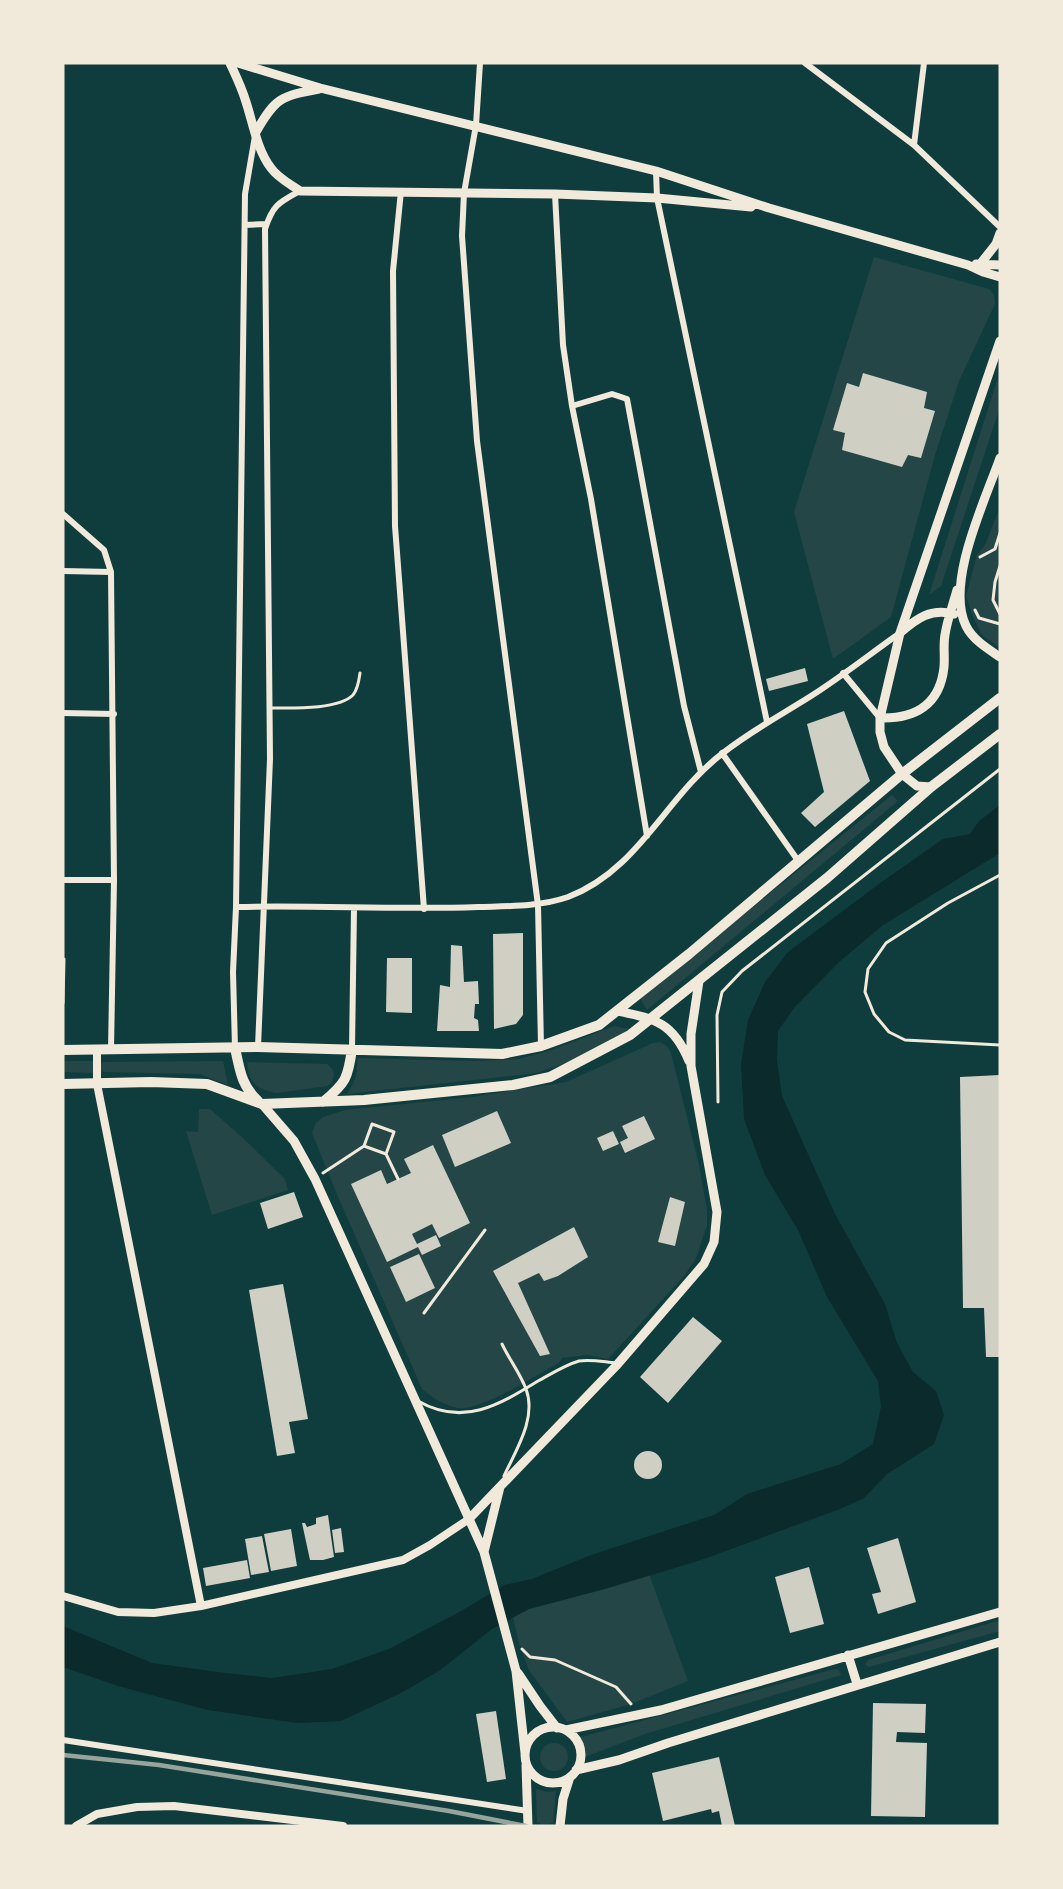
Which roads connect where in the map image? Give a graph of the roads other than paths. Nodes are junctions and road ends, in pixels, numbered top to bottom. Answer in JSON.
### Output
{"nodes":[{"id":1,"x":230,"y":63,"type":"edge"},
{"id":2,"x":238,"y":63,"type":"edge"},
{"id":3,"x":480,"y":63,"type":"edge"},
{"id":4,"x":805,"y":63,"type":"edge"},
{"id":5,"x":924,"y":63,"type":"edge"},
{"id":6,"x":320,"y":88,"type":"junction"},
{"id":7,"x":476,"y":125,"type":"junction"},
{"id":8,"x":256,"y":132,"type":"junction"},
{"id":9,"x":914,"y":145,"type":"junction"},
{"id":10,"x":656,"y":171,"type":"junction"},
{"id":11,"x":300,"y":191,"type":"junction"},
{"id":12,"x":401,"y":191,"type":"junction"},
{"id":13,"x":464,"y":193,"type":"junction"},
{"id":14,"x":555,"y":194,"type":"junction"},
{"id":15,"x":657,"y":198,"type":"junction"},
{"id":16,"x":769,"y":208,"type":"junction"},
{"id":17,"x":266,"y":224,"type":"junction"},
{"id":18,"x":245,"y":225,"type":"junction"},
{"id":19,"x":1000,"y":227,"type":"edge"},
{"id":20,"x":1000,"y":234,"type":"edge"},
{"id":21,"x":981,"y":263,"type":"junction"},
{"id":22,"x":968,"y":265,"type":"junction"},
{"id":23,"x":1000,"y":265,"type":"edge"},
{"id":24,"x":1000,"y":277,"type":"edge"},
{"id":25,"x":1000,"y":341,"type":"edge"},
{"id":26,"x":572,"y":406,"type":"junction"},
{"id":27,"x":1000,"y":458,"type":"edge"},
{"id":28,"x":63,"y":514,"type":"edge"},
{"id":29,"x":63,"y":571,"type":"edge"},
{"id":30,"x":111,"y":572,"type":"junction"},
{"id":31,"x":961,"y":576,"type":"junction"},
{"id":32,"x":950,"y":613,"type":"junction"},
{"id":33,"x":962,"y":616,"type":"junction"},
{"id":34,"x":900,"y":633,"type":"junction"},
{"id":35,"x":1000,"y":657,"type":"edge"},
{"id":36,"x":360,"y":673,"type":"dead end"},
{"id":37,"x":843,"y":673,"type":"junction"},
{"id":38,"x":1000,"y":698,"type":"edge"},
{"id":39,"x":269,"y":708,"type":"junction"},
{"id":40,"x":63,"y":713,"type":"edge"},
{"id":41,"x":114,"y":714,"type":"junction"},
{"id":42,"x":880,"y":718,"type":"junction"},
{"id":43,"x":767,"y":722,"type":"junction"},
{"id":44,"x":1000,"y":734,"type":"edge"},
{"id":45,"x":722,"y":753,"type":"junction"},
{"id":46,"x":701,"y":772,"type":"junction"},
{"id":47,"x":902,"y":774,"type":"junction"},
{"id":48,"x":931,"y":787,"type":"junction"},
{"id":49,"x":648,"y":836,"type":"junction"},
{"id":50,"x":800,"y":862,"type":"junction"},
{"id":51,"x":1000,"y":875,"type":"edge"},
{"id":52,"x":63,"y":880,"type":"edge"},
{"id":53,"x":114,"y":880,"type":"junction"},
{"id":54,"x":538,"y":904,"type":"junction"},
{"id":55,"x":264,"y":906,"type":"junction"},
{"id":56,"x":236,"y":907,"type":"junction"},
{"id":57,"x":354,"y":908,"type":"junction"},
{"id":58,"x":424,"y":909,"type":"junction"},
{"id":59,"x":63,"y":959,"type":"edge"},
{"id":60,"x":699,"y":981,"type":"junction"},
{"id":61,"x":63,"y":1003,"type":"edge"},
{"id":62,"x":618,"y":1011,"type":"junction"},
{"id":63,"x":652,"y":1018,"type":"junction"},
{"id":64,"x":1000,"y":1045,"type":"edge"},
{"id":65,"x":541,"y":1046,"type":"junction"},
{"id":66,"x":258,"y":1047,"type":"junction"},
{"id":67,"x":235,"y":1048,"type":"junction"},
{"id":68,"x":352,"y":1049,"type":"junction"},
{"id":69,"x":63,"y":1050,"type":"edge"},
{"id":70,"x":97,"y":1050,"type":"junction"},
{"id":71,"x":111,"y":1050,"type":"junction"},
{"id":72,"x":691,"y":1066,"type":"junction"},
{"id":73,"x":63,"y":1084,"type":"edge"},
{"id":74,"x":97,"y":1084,"type":"junction"},
{"id":75,"x":323,"y":1102,"type":"junction"},
{"id":76,"x":262,"y":1104,"type":"junction"},
{"id":77,"x":485,"y":1230,"type":"dead end"},
{"id":78,"x":424,"y":1313,"type":"dead end"},
{"id":79,"x":502,"y":1344,"type":"dead end"},
{"id":80,"x":618,"y":1364,"type":"junction"},
{"id":81,"x":526,"y":1388,"type":"junction"},
{"id":82,"x":416,"y":1399,"type":"junction"},
{"id":83,"x":500,"y":1486,"type":"junction"},
{"id":84,"x":469,"y":1519,"type":"junction"},
{"id":85,"x":485,"y":1556,"type":"junction"},
{"id":86,"x":63,"y":1596,"type":"edge"},
{"id":87,"x":201,"y":1606,"type":"junction"},
{"id":88,"x":1000,"y":1612,"type":"edge"},
{"id":89,"x":1000,"y":1642,"type":"edge"},
{"id":90,"x":848,"y":1655,"type":"junction"},
{"id":91,"x":516,"y":1671,"type":"junction"},
{"id":92,"x":857,"y":1684,"type":"junction"},
{"id":93,"x":561,"y":1729,"type":"junction"},
{"id":94,"x":63,"y":1740,"type":"edge"},
{"id":95,"x":525,"y":1758,"type":"junction"},
{"id":96,"x":573,"y":1774,"type":"junction"},
{"id":97,"x":528,"y":1812,"type":"junction"},
{"id":98,"x":76,"y":1826,"type":"edge"},
{"id":99,"x":343,"y":1826,"type":"edge"},
{"id":100,"x":528,"y":1826,"type":"edge"},
{"id":101,"x":560,"y":1826,"type":"edge"}],
"edges":[{"from":1,"to":8,"type":"main road"},
{"from":2,"to":6,"type":"main road"},
{"from":3,"to":7,"type":"street"},
{"from":4,"to":9,"type":"street"},
{"from":5,"to":9,"type":"street"},
{"from":6,"to":7,"type":"main road"},
{"from":6,"to":8,"type":"main road"},
{"from":7,"to":10,"type":"main road"},
{"from":7,"to":13,"type":"street"},
{"from":8,"to":11,"type":"main road"},
{"from":8,"to":18,"type":"street"},
{"from":9,"to":19,"type":"street"},
{"from":10,"to":15,"type":"street"},
{"from":10,"to":16,"type":"main road"},
{"from":11,"to":12,"type":"main road"},
{"from":11,"to":17,"type":"street"},
{"from":12,"to":13,"type":"main road"},
{"from":12,"to":58,"type":"street"},
{"from":13,"to":14,"type":"main road"},
{"from":13,"to":54,"type":"street"},
{"from":14,"to":15,"type":"main road"},
{"from":14,"to":26,"type":"street"},
{"from":15,"to":16,"type":"main road"},
{"from":15,"to":43,"type":"street"},
{"from":16,"to":22,"type":"main road"},
{"from":17,"to":18,"type":"street"},
{"from":17,"to":39,"type":"street"},
{"from":18,"to":56,"type":"street"},
{"from":20,"to":21,"type":"main road"},
{"from":21,"to":22,"type":"main road"},
{"from":21,"to":23,"type":"main road"},
{"from":22,"to":24,"type":"main road"},
{"from":25,"to":34,"type":"main road"},
{"from":26,"to":46,"type":"street"},
{"from":26,"to":49,"type":"street"},
{"from":27,"to":31,"type":"main road"},
{"from":28,"to":30,"type":"street"},
{"from":29,"to":30,"type":"street"},
{"from":30,"to":41,"type":"street"},
{"from":31,"to":32,"type":"main road"},
{"from":31,"to":33,"type":"main road"},
{"from":32,"to":33,"type":"main road"},
{"from":32,"to":34,"type":"main road"},
{"from":32,"to":42,"type":"main road"},
{"from":33,"to":35,"type":"main road"},
{"from":34,"to":37,"type":"street"},
{"from":34,"to":42,"type":"main road"},
{"from":36,"to":39,"type":"lane"},
{"from":37,"to":42,"type":"street"},
{"from":37,"to":43,"type":"street"},
{"from":38,"to":47,"type":"highway"},
{"from":39,"to":55,"type":"street"},
{"from":40,"to":41,"type":"street"},
{"from":41,"to":53,"type":"street"},
{"from":42,"to":47,"type":"main road"},
{"from":43,"to":45,"type":"street"},
{"from":44,"to":48,"type":"highway"},
{"from":45,"to":46,"type":"street"},
{"from":45,"to":50,"type":"street"},
{"from":46,"to":49,"type":"street"},
{"from":47,"to":48,"type":"main road"},
{"from":47,"to":50,"type":"highway"},
{"from":48,"to":60,"type":"highway"},
{"from":49,"to":54,"type":"street"},
{"from":50,"to":62,"type":"highway"},
{"from":51,"to":64,"type":"lane"},
{"from":52,"to":53,"type":"street"},
{"from":53,"to":71,"type":"street"},
{"from":54,"to":58,"type":"street"},
{"from":54,"to":65,"type":"street"},
{"from":55,"to":56,"type":"street"},
{"from":55,"to":57,"type":"street"},
{"from":55,"to":66,"type":"street"},
{"from":56,"to":67,"type":"street"},
{"from":57,"to":58,"type":"street"},
{"from":57,"to":68,"type":"street"},
{"from":59,"to":61,"type":"lane"},
{"from":60,"to":63,"type":"highway"},
{"from":60,"to":72,"type":"main road"},
{"from":62,"to":63,"type":"main road"},
{"from":62,"to":65,"type":"highway"},
{"from":63,"to":72,"type":"main road"},
{"from":63,"to":75,"type":"highway"},
{"from":65,"to":68,"type":"highway"},
{"from":66,"to":67,"type":"highway"},
{"from":66,"to":68,"type":"highway"},
{"from":67,"to":71,"type":"highway"},
{"from":67,"to":76,"type":"highway"},
{"from":68,"to":75,"type":"highway"},
{"from":69,"to":70,"type":"highway"},
{"from":70,"to":71,"type":"highway"},
{"from":70,"to":74,"type":"street"},
{"from":72,"to":80,"type":"main road"},
{"from":73,"to":74,"type":"highway"},
{"from":74,"to":76,"type":"highway"},
{"from":74,"to":87,"type":"street"},
{"from":75,"to":76,"type":"highway"},
{"from":76,"to":82,"type":"main road"},
{"from":77,"to":78,"type":"lane"},
{"from":79,"to":81,"type":"lane"},
{"from":80,"to":81,"type":"lane"},
{"from":80,"to":83,"type":"main road"},
{"from":81,"to":82,"type":"lane"},
{"from":81,"to":83,"type":"lane"},
{"from":82,"to":84,"type":"main road"},
{"from":83,"to":84,"type":"main road"},
{"from":83,"to":85,"type":"main road"},
{"from":84,"to":85,"type":"main road"},
{"from":84,"to":87,"type":"street"},
{"from":85,"to":91,"type":"main road"},
{"from":86,"to":87,"type":"street"},
{"from":88,"to":90,"type":"main road"},
{"from":89,"to":92,"type":"main road"},
{"from":90,"to":92,"type":"main road"},
{"from":90,"to":93,"type":"main road"},
{"from":91,"to":93,"type":"main road"},
{"from":91,"to":95,"type":"main road"},
{"from":92,"to":96,"type":"main road"},
{"from":93,"to":95,"type":"main road"},
{"from":93,"to":96,"type":"main road"},
{"from":94,"to":97,"type":"street"},
{"from":95,"to":96,"type":"main road"},
{"from":95,"to":97,"type":"main road"},
{"from":96,"to":101,"type":"main road"},
{"from":97,"to":100,"type":"main road"},
{"from":98,"to":99,"type":"street"}]}
